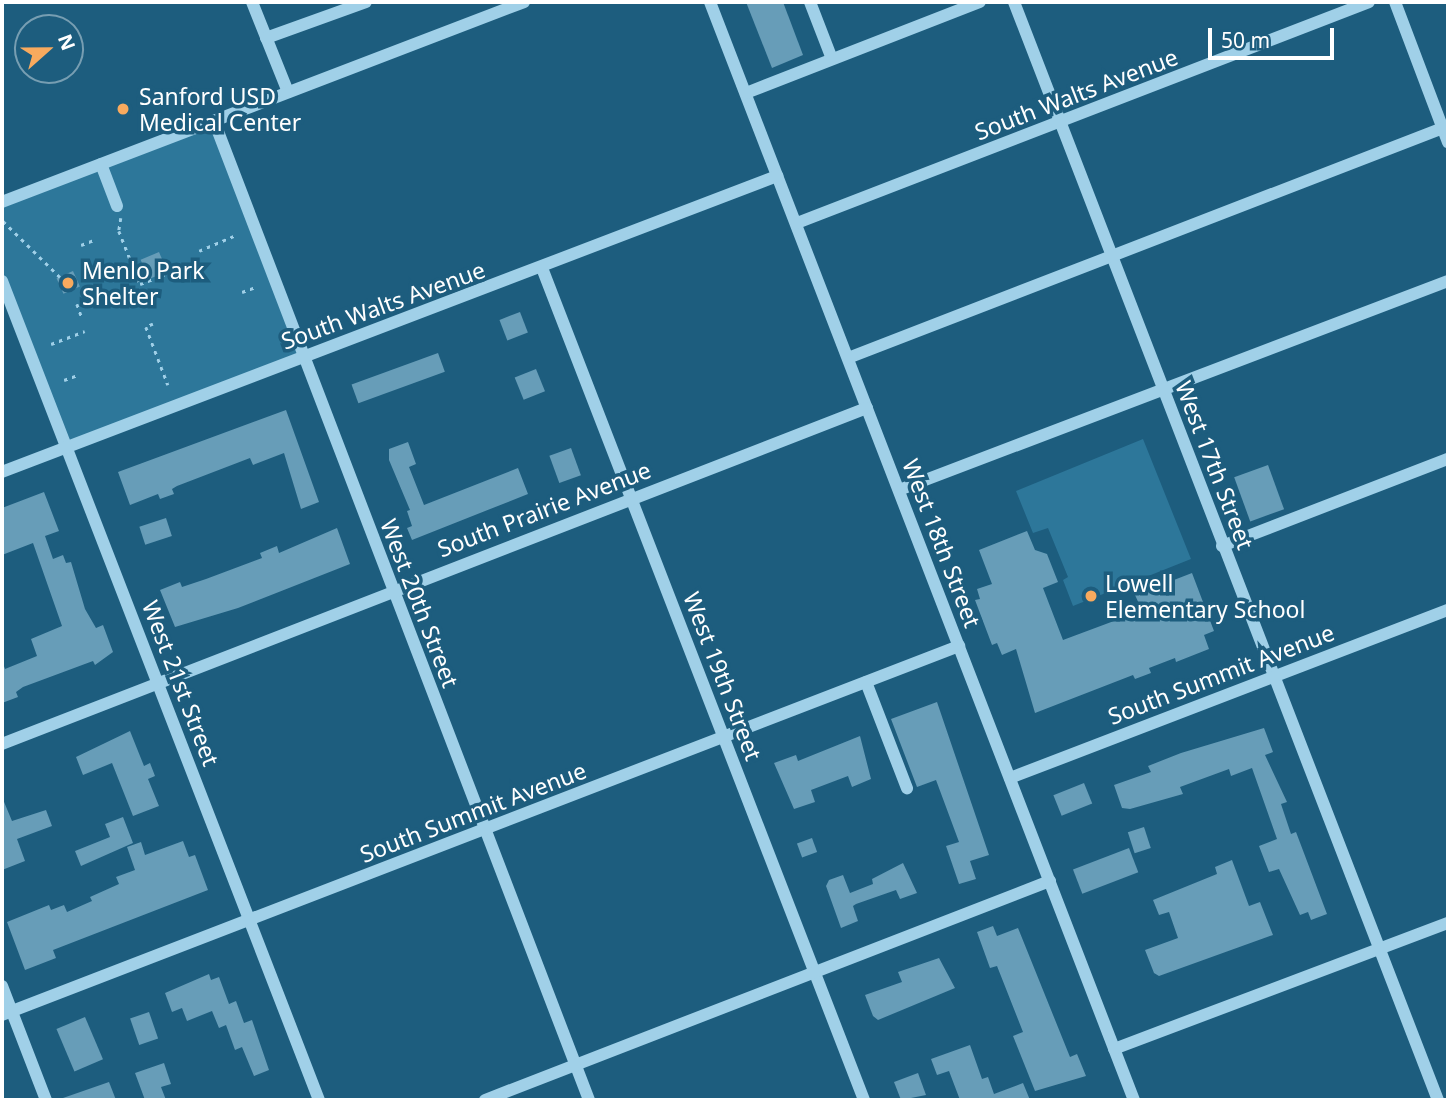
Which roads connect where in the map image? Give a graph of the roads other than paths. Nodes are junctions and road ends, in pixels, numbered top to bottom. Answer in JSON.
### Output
{"nodes":[{"id":1,"x":252,"y":2,"type":"edge"},
{"id":2,"x":366,"y":2,"type":"edge"},
{"id":3,"x":524,"y":2,"type":"edge"},
{"id":4,"x":710,"y":2,"type":"edge"},
{"id":5,"x":810,"y":2,"type":"edge"},
{"id":6,"x":980,"y":2,"type":"edge"},
{"id":7,"x":1014,"y":2,"type":"edge"},
{"id":8,"x":1369,"y":2,"type":"edge"},
{"id":9,"x":1395,"y":2,"type":"edge"},
{"id":10,"x":266,"y":38,"type":"junction"},
{"id":11,"x":832,"y":59,"type":"junction"},
{"id":12,"x":288,"y":92,"type":"junction"},
{"id":13,"x":746,"y":93,"type":"junction"},
{"id":14,"x":214,"y":121,"type":"junction"},
{"id":15,"x":1060,"y":123,"type":"junction"},
{"id":16,"x":1446,"y":127,"type":"edge"},
{"id":17,"x":1448,"y":142,"type":"edge"},
{"id":18,"x":101,"y":164,"type":"junction"},
{"id":19,"x":777,"y":176,"type":"junction"},
{"id":20,"x":2,"y":202,"type":"edge"},
{"id":21,"x":117,"y":206,"type":"road end"},
{"id":22,"x":797,"y":223,"type":"junction"},
{"id":23,"x":1112,"y":256,"type":"junction"},
{"id":24,"x":542,"y":268,"type":"junction"},
{"id":25,"x":2,"y":281,"type":"edge"},
{"id":26,"x":1448,"y":281,"type":"edge"},
{"id":27,"x":305,"y":357,"type":"junction"},
{"id":28,"x":848,"y":358,"type":"junction"},
{"id":29,"x":1164,"y":390,"type":"junction"},
{"id":30,"x":867,"y":408,"type":"junction"},
{"id":31,"x":66,"y":448,"type":"junction"},
{"id":32,"x":1448,"y":459,"type":"edge"},
{"id":33,"x":2,"y":472,"type":"edge"},
{"id":34,"x":899,"y":491,"type":"junction"},
{"id":35,"x":632,"y":497,"type":"junction"},
{"id":36,"x":1223,"y":545,"type":"junction"},
{"id":37,"x":392,"y":591,"type":"junction"},
{"id":38,"x":1448,"y":610,"type":"edge"},
{"id":39,"x":959,"y":646,"type":"junction"},
{"id":40,"x":1273,"y":676,"type":"junction"},
{"id":41,"x":866,"y":682,"type":"junction"},
{"id":42,"x":159,"y":683,"type":"junction"},
{"id":43,"x":724,"y":737,"type":"junction"},
{"id":44,"x":2,"y":744,"type":"edge"},
{"id":45,"x":1010,"y":778,"type":"junction"},
{"id":46,"x":907,"y":788,"type":"dead end"},
{"id":47,"x":487,"y":830,"type":"junction"},
{"id":48,"x":1049,"y":881,"type":"junction"},
{"id":49,"x":249,"y":921,"type":"junction"},
{"id":50,"x":1448,"y":923,"type":"edge"},
{"id":51,"x":1379,"y":951,"type":"junction"},
{"id":52,"x":814,"y":972,"type":"junction"},
{"id":53,"x":2,"y":986,"type":"edge"},
{"id":54,"x":7,"y":1013,"type":"edge"},
{"id":55,"x":1114,"y":1049,"type":"junction"},
{"id":56,"x":575,"y":1064,"type":"junction"},
{"id":57,"x":46,"y":1100,"type":"edge"},
{"id":58,"x":318,"y":1100,"type":"edge"},
{"id":59,"x":485,"y":1100,"type":"edge"},
{"id":60,"x":589,"y":1100,"type":"edge"},
{"id":61,"x":864,"y":1100,"type":"edge"},
{"id":62,"x":1134,"y":1100,"type":"edge"},
{"id":63,"x":1438,"y":1100,"type":"edge"}],
"edges":[{"from":1,"to":10,"type":"street"},
{"from":2,"to":10,"type":"street"},
{"from":3,"to":12,"type":"street"},
{"from":4,"to":13,"type":"street","name":"West 18th Street"},
{"from":5,"to":11,"type":"street"},
{"from":6,"to":11,"type":"street"},
{"from":7,"to":15,"type":"street","name":"West 17th Street"},
{"from":8,"to":15,"type":"street","name":"South Walts Avenue"},
{"from":9,"to":16,"type":"street"},
{"from":10,"to":12,"type":"street"},
{"from":11,"to":13,"type":"street"},
{"from":12,"to":14,"type":"street"},
{"from":13,"to":19,"type":"street","name":"West 18th Street"},
{"from":14,"to":18,"type":"street"},
{"from":14,"to":27,"type":"street","name":"West 20th Street"},
{"from":15,"to":22,"type":"street","name":"South Walts Avenue"},
{"from":15,"to":23,"type":"street","name":"West 17th Street"},
{"from":16,"to":17,"type":"street"},
{"from":16,"to":23,"type":"street"},
{"from":18,"to":20,"type":"street"},
{"from":18,"to":21,"type":"street"},
{"from":19,"to":22,"type":"street","name":"West 18th Street"},
{"from":19,"to":24,"type":"street","name":"South Walts Avenue"},
{"from":22,"to":28,"type":"street","name":"West 18th Street"},
{"from":23,"to":28,"type":"street"},
{"from":23,"to":29,"type":"street","name":"West 17th Street"},
{"from":24,"to":27,"type":"street","name":"South Walts Avenue"},
{"from":24,"to":35,"type":"street","name":"West 19th Street"},
{"from":25,"to":31,"type":"street","name":"West 21st Street"},
{"from":26,"to":29,"type":"street"},
{"from":27,"to":31,"type":"street","name":"South Walts Avenue"},
{"from":27,"to":37,"type":"street","name":"West 20th Street"},
{"from":28,"to":30,"type":"street","name":"West 18th Street"},
{"from":29,"to":34,"type":"street"},
{"from":29,"to":36,"type":"street","name":"West 17th Street"},
{"from":30,"to":34,"type":"street","name":"West 18th Street"},
{"from":30,"to":35,"type":"street","name":"South Prairie Avenue"},
{"from":31,"to":33,"type":"street","name":"South Walts Avenue"},
{"from":31,"to":42,"type":"street","name":"West 21st Street"},
{"from":32,"to":36,"type":"street"},
{"from":34,"to":39,"type":"street","name":"West 18th Street"},
{"from":35,"to":37,"type":"street","name":"South Prairie Avenue"},
{"from":35,"to":43,"type":"street","name":"West 19th Street"},
{"from":36,"to":40,"type":"street","name":"West 17th Street"},
{"from":37,"to":42,"type":"street","name":"South Prairie Avenue"},
{"from":37,"to":47,"type":"street","name":"West 20th Street"},
{"from":38,"to":40,"type":"street","name":"South Summit Avenue"},
{"from":39,"to":41,"type":"street","name":"South Summit Avenue"},
{"from":39,"to":45,"type":"street","name":"West 18th Street"},
{"from":40,"to":45,"type":"street","name":"South Summit Avenue"},
{"from":40,"to":51,"type":"street","name":"West 17th Street"},
{"from":41,"to":43,"type":"street","name":"South Summit Avenue"},
{"from":41,"to":46,"type":"street"},
{"from":42,"to":44,"type":"street","name":"South Prairie Avenue"},
{"from":42,"to":49,"type":"street","name":"West 21st Street"},
{"from":43,"to":47,"type":"street","name":"South Summit Avenue"},
{"from":43,"to":52,"type":"street","name":"West 19th Street"},
{"from":45,"to":48,"type":"street","name":"West 18th Street"},
{"from":47,"to":49,"type":"street","name":"South Summit Avenue"},
{"from":47,"to":56,"type":"street","name":"West 20th Street"},
{"from":48,"to":52,"type":"street"},
{"from":48,"to":55,"type":"street","name":"West 18th Street"},
{"from":49,"to":54,"type":"street","name":"South Summit Avenue"},
{"from":49,"to":58,"type":"street","name":"West 21st Street"},
{"from":50,"to":51,"type":"street"},
{"from":51,"to":55,"type":"street"},
{"from":51,"to":63,"type":"street","name":"West 17th Street"},
{"from":52,"to":56,"type":"street"},
{"from":52,"to":61,"type":"street","name":"West 19th Street"},
{"from":53,"to":54,"type":"street"},
{"from":54,"to":57,"type":"street"},
{"from":55,"to":62,"type":"street","name":"West 18th Street"},
{"from":56,"to":59,"type":"street"},
{"from":56,"to":60,"type":"street","name":"West 20th Street"}]}
